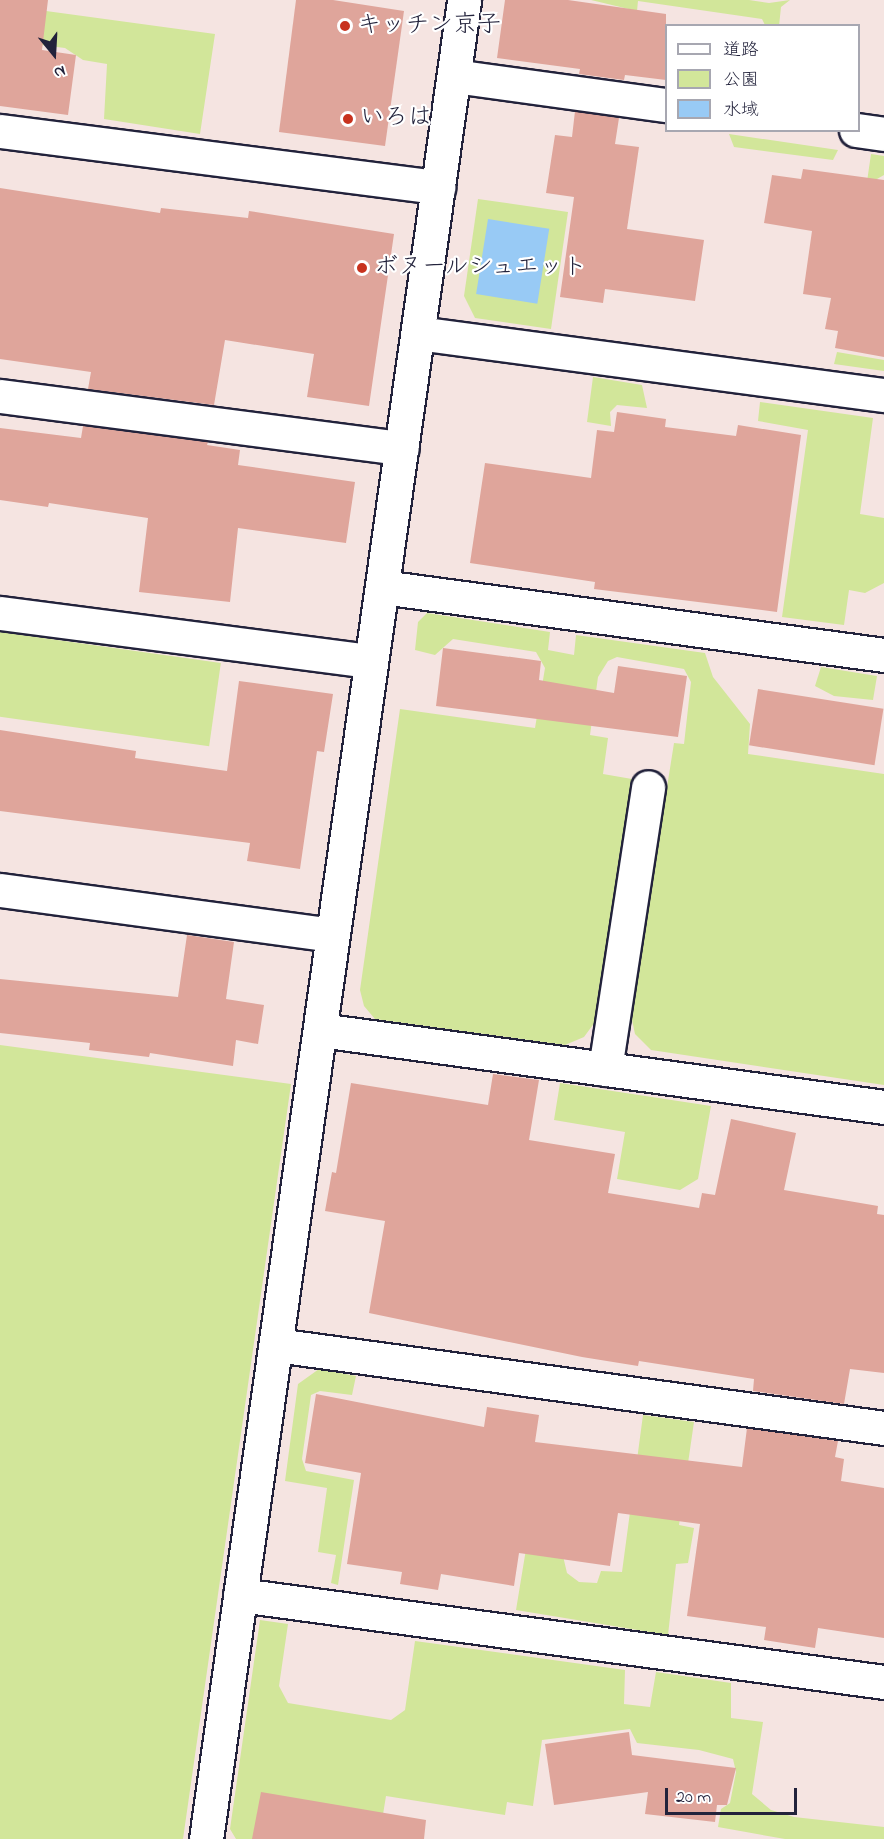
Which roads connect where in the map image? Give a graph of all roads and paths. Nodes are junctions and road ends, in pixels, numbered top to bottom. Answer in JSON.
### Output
{"nodes":[{"id":1,"x":464,"y":0,"type":"edge"},
{"id":2,"x":454,"y":75,"type":"junction"},
{"id":3,"x":665,"y":105,"type":"edge"},
{"id":4,"x":0,"y":131,"type":"edge"},
{"id":5,"x":860,"y":131,"type":"edge"},
{"id":6,"x":884,"y":134,"type":"edge"},
{"id":7,"x":438,"y":187,"type":"junction"},
{"id":8,"x":418,"y":333,"type":"junction"},
{"id":9,"x":884,"y":395,"type":"edge"},
{"id":10,"x":0,"y":396,"type":"edge"},
{"id":11,"x":402,"y":448,"type":"junction"},
{"id":12,"x":382,"y":587,"type":"junction"},
{"id":13,"x":0,"y":613,"type":"edge"},
{"id":14,"x":884,"y":655,"type":"edge"},
{"id":15,"x":371,"y":661,"type":"junction"},
{"id":16,"x":648,"y":787,"type":"dead end"},
{"id":17,"x":0,"y":890,"type":"edge"},
{"id":18,"x":332,"y":935,"type":"junction"},
{"id":19,"x":320,"y":1030,"type":"junction"},
{"id":20,"x":605,"y":1070,"type":"junction"},
{"id":21,"x":884,"y":1107,"type":"edge"},
{"id":22,"x":276,"y":1345,"type":"junction"},
{"id":23,"x":884,"y":1428,"type":"edge"},
{"id":24,"x":240,"y":1595,"type":"junction"},
{"id":25,"x":884,"y":1683,"type":"edge"},
{"id":26,"x":206,"y":1839,"type":"edge"}],
"edges":[{"from":1,"to":2,"type":"street"},
{"from":2,"to":3,"type":"street"},
{"from":2,"to":7,"type":"street"},
{"from":4,"to":7,"type":"street"},
{"from":5,"to":6,"type":"street"},
{"from":7,"to":8,"type":"street"},
{"from":8,"to":9,"type":"street"},
{"from":8,"to":11,"type":"street"},
{"from":10,"to":11,"type":"street"},
{"from":11,"to":12,"type":"street"},
{"from":12,"to":14,"type":"street"},
{"from":12,"to":15,"type":"street"},
{"from":13,"to":15,"type":"street"},
{"from":15,"to":18,"type":"street"},
{"from":16,"to":20,"type":"street"},
{"from":17,"to":18,"type":"street"},
{"from":18,"to":19,"type":"street"},
{"from":19,"to":20,"type":"street"},
{"from":19,"to":22,"type":"street"},
{"from":20,"to":21,"type":"street"},
{"from":22,"to":23,"type":"street"},
{"from":22,"to":24,"type":"street"},
{"from":24,"to":25,"type":"street"},
{"from":24,"to":26,"type":"street"}]}
